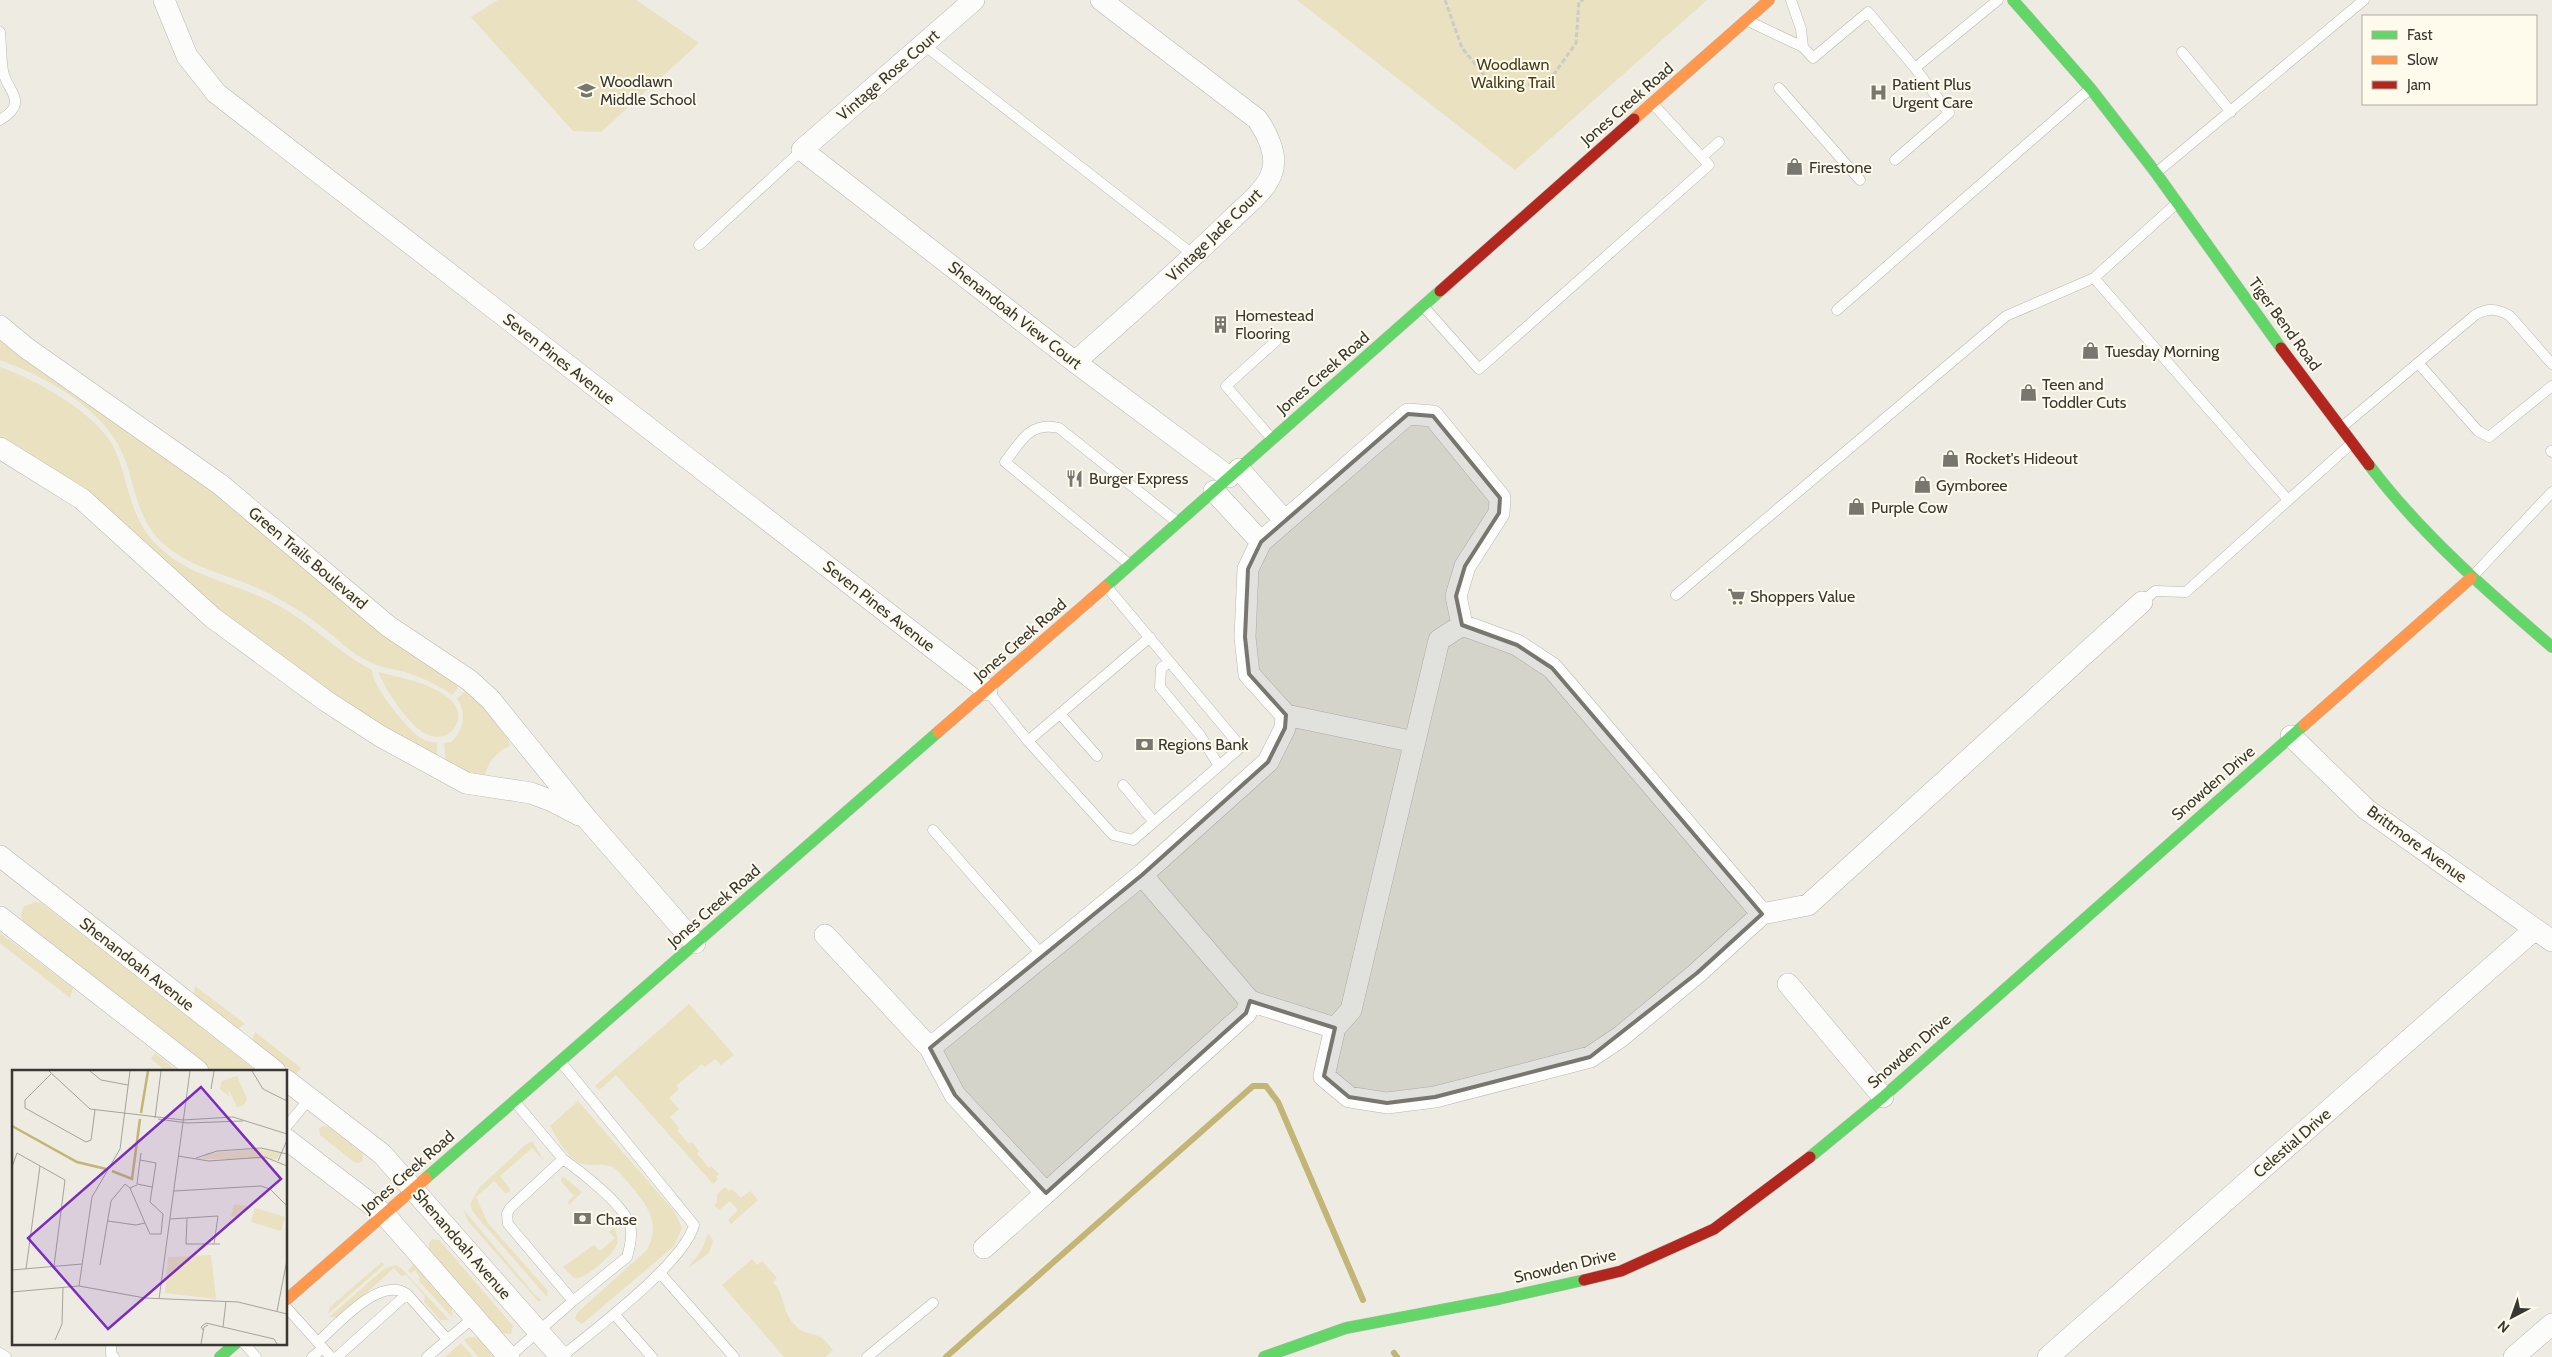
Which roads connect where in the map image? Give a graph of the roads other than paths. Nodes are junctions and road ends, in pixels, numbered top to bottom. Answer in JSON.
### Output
{"nodes":[{"id":1,"x":164,"y":0,"type":"edge"},
{"id":2,"x":974,"y":0,"type":"edge"},
{"id":3,"x":1102,"y":0,"type":"edge"},
{"id":4,"x":1769,"y":0,"type":"edge"},
{"id":5,"x":1791,"y":0,"type":"edge"},
{"id":6,"x":1998,"y":0,"type":"edge"},
{"id":7,"x":2013,"y":0,"type":"edge"},
{"id":8,"x":2364,"y":0,"type":"edge"},
{"id":9,"x":1747,"y":20,"type":"junction"},
{"id":10,"x":0,"y":32,"type":"edge"},
{"id":11,"x":924,"y":45,"type":"junction"},
{"id":12,"x":1803,"y":47,"type":"junction"},
{"id":13,"x":2182,"y":52,"type":"dead end"},
{"id":14,"x":1915,"y":68,"type":"junction"},
{"id":15,"x":1780,"y":88,"type":"dead end"},
{"id":16,"x":2091,"y":89,"type":"junction"},
{"id":17,"x":1652,"y":103,"type":"junction"},
{"id":18,"x":2231,"y":112,"type":"junction"},
{"id":19,"x":0,"y":120,"type":"edge"},
{"id":20,"x":1719,"y":142,"type":"dead end"},
{"id":21,"x":802,"y":150,"type":"junction"},
{"id":22,"x":1702,"y":157,"type":"junction"},
{"id":23,"x":1895,"y":160,"type":"dead end"},
{"id":24,"x":2156,"y":173,"type":"junction"},
{"id":25,"x":1860,"y":180,"type":"dead end"},
{"id":26,"x":2178,"y":202,"type":"junction"},
{"id":27,"x":699,"y":245,"type":"dead end"},
{"id":28,"x":1195,"y":256,"type":"junction"},
{"id":29,"x":2094,"y":278,"type":"junction"},
{"id":30,"x":1423,"y":306,"type":"junction"},
{"id":31,"x":1836,"y":310,"type":"dead end"},
{"id":32,"x":0,"y":326,"type":"edge"},
{"id":33,"x":1276,"y":341,"type":"dead end"},
{"id":34,"x":1075,"y":362,"type":"junction"},
{"id":35,"x":2419,"y":364,"type":"junction"},
{"id":36,"x":2552,"y":364,"type":"edge"},
{"id":37,"x":2552,"y":386,"type":"edge"},
{"id":38,"x":2342,"y":428,"type":"junction"},
{"id":39,"x":1272,"y":439,"type":"junction"},
{"id":40,"x":2352,"y":443,"type":"junction"},
{"id":41,"x":0,"y":448,"type":"edge"},
{"id":42,"x":1227,"y":479,"type":"junction"},
{"id":43,"x":2552,"y":492,"type":"edge"},
{"id":44,"x":2288,"y":500,"type":"junction"},
{"id":45,"x":1285,"y":521,"type":"junction"},
{"id":46,"x":1178,"y":523,"type":"junction"},
{"id":47,"x":1261,"y":542,"type":"junction"},
{"id":48,"x":1130,"y":565,"type":"junction"},
{"id":49,"x":2471,"y":578,"type":"junction"},
{"id":50,"x":1106,"y":586,"type":"junction"},
{"id":51,"x":1676,"y":595,"type":"dead end"},
{"id":52,"x":2142,"y":602,"type":"joint"},
{"id":53,"x":1462,"y":625,"type":"junction"},
{"id":54,"x":1150,"y":637,"type":"junction"},
{"id":55,"x":2552,"y":647,"type":"edge"},
{"id":56,"x":1170,"y":662,"type":"junction"},
{"id":57,"x":987,"y":690,"type":"junction"},
{"id":58,"x":1060,"y":714,"type":"junction"},
{"id":59,"x":1286,"y":716,"type":"junction"},
{"id":60,"x":2291,"y":736,"type":"junction"},
{"id":61,"x":1028,"y":741,"type":"junction"},
{"id":62,"x":1416,"y":742,"type":"junction"},
{"id":63,"x":1097,"y":756,"type":"dead end"},
{"id":64,"x":1219,"y":766,"type":"junction"},
{"id":65,"x":1123,"y":785,"type":"dead end"},
{"id":66,"x":588,"y":820,"type":"junction"},
{"id":67,"x":1154,"y":822,"type":"junction"},
{"id":68,"x":933,"y":830,"type":"dead end"},
{"id":69,"x":0,"y":856,"type":"edge"},
{"id":70,"x":1142,"y":875,"type":"junction"},
{"id":71,"x":1762,"y":914,"type":"junction"},
{"id":72,"x":0,"y":917,"type":"edge"},
{"id":73,"x":825,"y":934,"type":"dead end"},
{"id":74,"x":2544,"y":935,"type":"edge"},
{"id":75,"x":695,"y":943,"type":"junction"},
{"id":76,"x":1043,"y":956,"type":"junction"},
{"id":77,"x":1788,"y":984,"type":"dead end"},
{"id":78,"x":1250,"y":1001,"type":"junction"},
{"id":79,"x":1336,"y":1028,"type":"junction"},
{"id":80,"x":930,"y":1048,"type":"junction"},
{"id":81,"x":560,"y":1061,"type":"junction"},
{"id":82,"x":197,"y":1070,"type":"edge"},
{"id":83,"x":274,"y":1070,"type":"edge"},
{"id":84,"x":288,"y":1082,"type":"edge"},
{"id":85,"x":1883,"y":1097,"type":"junction"},
{"id":86,"x":310,"y":1098,"type":"junction"},
{"id":87,"x":514,"y":1101,"type":"junction"},
{"id":88,"x":288,"y":1125,"type":"edge"},
{"id":89,"x":288,"y":1141,"type":"edge"},
{"id":90,"x":563,"y":1159,"type":"junction"},
{"id":91,"x":413,"y":1188,"type":"junction"},
{"id":92,"x":1046,"y":1193,"type":"junction"},
{"id":93,"x":384,"y":1214,"type":"junction"},
{"id":94,"x":984,"y":1248,"type":"dead end"},
{"id":95,"x":660,"y":1272,"type":"junction"},
{"id":96,"x":407,"y":1294,"type":"junction"},
{"id":97,"x":288,"y":1298,"type":"edge"},
{"id":98,"x":573,"y":1301,"type":"junction"},
{"id":99,"x":933,"y":1303,"type":"dead end"},
{"id":100,"x":288,"y":1309,"type":"edge"},
{"id":101,"x":614,"y":1314,"type":"junction"},
{"id":102,"x":474,"y":1317,"type":"junction"},
{"id":103,"x":2552,"y":1324,"type":"edge"},
{"id":104,"x":538,"y":1331,"type":"junction"},
{"id":105,"x":447,"y":1339,"type":"junction"},
{"id":106,"x":112,"y":1344,"type":"edge"},
{"id":107,"x":235,"y":1344,"type":"edge"},
{"id":108,"x":245,"y":1344,"type":"edge"},
{"id":109,"x":320,"y":1345,"type":"junction"},
{"id":110,"x":0,"y":1353,"type":"edge"},
{"id":111,"x":6,"y":1357,"type":"edge"},
{"id":112,"x":114,"y":1357,"type":"edge"},
{"id":113,"x":220,"y":1357,"type":"edge"},
{"id":114,"x":256,"y":1357,"type":"edge"},
{"id":115,"x":312,"y":1357,"type":"edge"},
{"id":116,"x":330,"y":1357,"type":"edge"},
{"id":117,"x":337,"y":1357,"type":"edge"},
{"id":118,"x":427,"y":1357,"type":"edge"},
{"id":119,"x":509,"y":1357,"type":"edge"},
{"id":120,"x":561,"y":1357,"type":"edge"},
{"id":121,"x":652,"y":1357,"type":"edge"},
{"id":122,"x":734,"y":1357,"type":"edge"},
{"id":123,"x":867,"y":1357,"type":"edge"},
{"id":124,"x":1264,"y":1357,"type":"edge"},
{"id":125,"x":2048,"y":1357,"type":"edge"},
{"id":126,"x":2514,"y":1357,"type":"edge"}],
"edges":[{"from":1,"to":57,"type":"street","name":"Seven Pines Avenue"},
{"from":2,"to":11,"type":"street","name":"Vintage Rose Court"},
{"from":3,"to":28,"type":"street","name":"Vintage Jade Court"},
{"from":4,"to":9,"type":"main road","name":"Jones Creek Road"},
{"from":5,"to":12,"type":"lane"},
{"from":6,"to":14,"type":"lane"},
{"from":7,"to":16,"type":"main road","name":"Tiger Bend Road"},
{"from":8,"to":18,"type":"lane"},
{"from":9,"to":12,"type":"lane"},
{"from":9,"to":17,"type":"main road","name":"Jones Creek Road"},
{"from":10,"to":19,"type":"lane"},
{"from":11,"to":21,"type":"street","name":"Vintage Rose Court"},
{"from":11,"to":28,"type":"lane"},
{"from":12,"to":14,"type":"lane"},
{"from":13,"to":18,"type":"lane"},
{"from":14,"to":23,"type":"lane"},
{"from":15,"to":25,"type":"lane"},
{"from":16,"to":24,"type":"main road","name":"Tiger Bend Road"},
{"from":16,"to":31,"type":"lane"},
{"from":17,"to":22,"type":"lane"},
{"from":17,"to":30,"type":"main road","name":"Jones Creek Road"},
{"from":18,"to":24,"type":"lane"},
{"from":20,"to":22,"type":"lane"},
{"from":21,"to":27,"type":"lane"},
{"from":21,"to":34,"type":"street","name":"Shenandoah View Court"},
{"from":22,"to":30,"type":"lane"},
{"from":24,"to":26,"type":"main road","name":"Tiger Bend Road"},
{"from":26,"to":29,"type":"lane"},
{"from":26,"to":38,"type":"main road","name":"Tiger Bend Road"},
{"from":28,"to":34,"type":"street","name":"Vintage Jade Court"},
{"from":29,"to":44,"type":"lane"},
{"from":29,"to":51,"type":"lane"},
{"from":30,"to":39,"type":"main road","name":"Jones Creek Road"},
{"from":32,"to":66,"type":"street","name":"Green Trails Boulevard"},
{"from":33,"to":39,"type":"lane"},
{"from":34,"to":42,"type":"street","name":"Shenandoah View Court"},
{"from":35,"to":36,"type":"lane"},
{"from":35,"to":37,"type":"lane"},
{"from":35,"to":38,"type":"lane"},
{"from":38,"to":40,"type":"main road","name":"Tiger Bend Road"},
{"from":39,"to":42,"type":"main road","name":"Jones Creek Road"},
{"from":40,"to":44,"type":"lane"},
{"from":40,"to":49,"type":"main road","name":"Tiger Bend Road"},
{"from":41,"to":66,"type":"street","name":"Green Trails Boulevard"},
{"from":42,"to":45,"type":"street"},
{"from":42,"to":46,"type":"main road","name":"Jones Creek Road"},
{"from":42,"to":47,"type":"street"},
{"from":43,"to":49,"type":"lane"},
{"from":44,"to":52,"type":"lane"},
{"from":45,"to":47,"type":"street"},
{"from":45,"to":53,"type":"street"},
{"from":46,"to":48,"type":"main road","name":"Jones Creek Road"},
{"from":46,"to":48,"type":"lane"},
{"from":47,"to":59,"type":"street"},
{"from":48,"to":50,"type":"main road","name":"Jones Creek Road"},
{"from":49,"to":55,"type":"main road","name":"Tiger Bend Road"},
{"from":49,"to":60,"type":"main road","name":"Snowden Drive"},
{"from":50,"to":54,"type":"lane"},
{"from":50,"to":57,"type":"main road","name":"Jones Creek Road"},
{"from":52,"to":71,"type":"street"},
{"from":53,"to":62,"type":"street"},
{"from":53,"to":71,"type":"street"},
{"from":54,"to":56,"type":"lane"},
{"from":54,"to":58,"type":"lane"},
{"from":56,"to":64,"type":"lane"},
{"from":56,"to":64,"type":"lane"},
{"from":57,"to":61,"type":"lane"},
{"from":57,"to":75,"type":"main road","name":"Jones Creek Road"},
{"from":58,"to":61,"type":"lane"},
{"from":58,"to":63,"type":"lane"},
{"from":59,"to":62,"type":"street"},
{"from":59,"to":70,"type":"street"},
{"from":60,"to":74,"type":"street","name":"Brittmore Avenue"},
{"from":60,"to":85,"type":"main road","name":"Snowden Drive"},
{"from":61,"to":67,"type":"lane"},
{"from":62,"to":79,"type":"street"},
{"from":64,"to":67,"type":"lane"},
{"from":65,"to":67,"type":"lane"},
{"from":66,"to":75,"type":"street","name":"Green Trails Boulevard"},
{"from":68,"to":76,"type":"lane"},
{"from":69,"to":83,"type":"street","name":"Shenandoah Avenue"},
{"from":70,"to":76,"type":"street"},
{"from":70,"to":78,"type":"street"},
{"from":71,"to":79,"type":"street"},
{"from":72,"to":82,"type":"street"},
{"from":73,"to":80,"type":"street"},
{"from":74,"to":125,"type":"street","name":"Celestial Drive"},
{"from":75,"to":81,"type":"main road","name":"Jones Creek Road"},
{"from":76,"to":80,"type":"street"},
{"from":77,"to":85,"type":"street"},
{"from":78,"to":79,"type":"street"},
{"from":78,"to":92,"type":"street"},
{"from":80,"to":92,"type":"street"},
{"from":81,"to":87,"type":"main road","name":"Jones Creek Road"},
{"from":81,"to":95,"type":"lane"},
{"from":84,"to":86,"type":"street","name":"Shenandoah Avenue"},
{"from":85,"to":124,"type":"main road","name":"Snowden Drive"},
{"from":86,"to":88,"type":"lane"},
{"from":86,"to":91,"type":"street","name":"Shenandoah Avenue"},
{"from":87,"to":90,"type":"lane"},
{"from":87,"to":91,"type":"main road","name":"Jones Creek Road"},
{"from":89,"to":93,"type":"street"},
{"from":90,"to":98,"type":"lane"},
{"from":90,"to":98,"type":"lane"},
{"from":91,"to":93,"type":"main road","name":"Jones Creek Road"},
{"from":91,"to":104,"type":"street","name":"Shenandoah Avenue"},
{"from":92,"to":94,"type":"street"},
{"from":93,"to":97,"type":"main road","name":"Jones Creek Road"},
{"from":93,"to":102,"type":"street"},
{"from":95,"to":101,"type":"lane"},
{"from":95,"to":122,"type":"lane"},
{"from":96,"to":105,"type":"lane"},
{"from":96,"to":109,"type":"lane"},
{"from":96,"to":117,"type":"lane"},
{"from":98,"to":104,"type":"lane"},
{"from":99,"to":123,"type":"lane"},
{"from":100,"to":109,"type":"lane"},
{"from":101,"to":120,"type":"lane"},
{"from":101,"to":121,"type":"lane"},
{"from":102,"to":105,"type":"lane"},
{"from":102,"to":119,"type":"street"},
{"from":103,"to":126,"type":"street"},
{"from":104,"to":119,"type":"lane"},
{"from":104,"to":120,"type":"street","name":"Shenandoah Avenue"},
{"from":105,"to":118,"type":"lane"},
{"from":106,"to":112,"type":"lane"},
{"from":107,"to":113,"type":"main road"},
{"from":108,"to":114,"type":"lane"},
{"from":109,"to":115,"type":"lane"},
{"from":109,"to":116,"type":"lane"},
{"from":110,"to":111,"type":"lane"}]}
